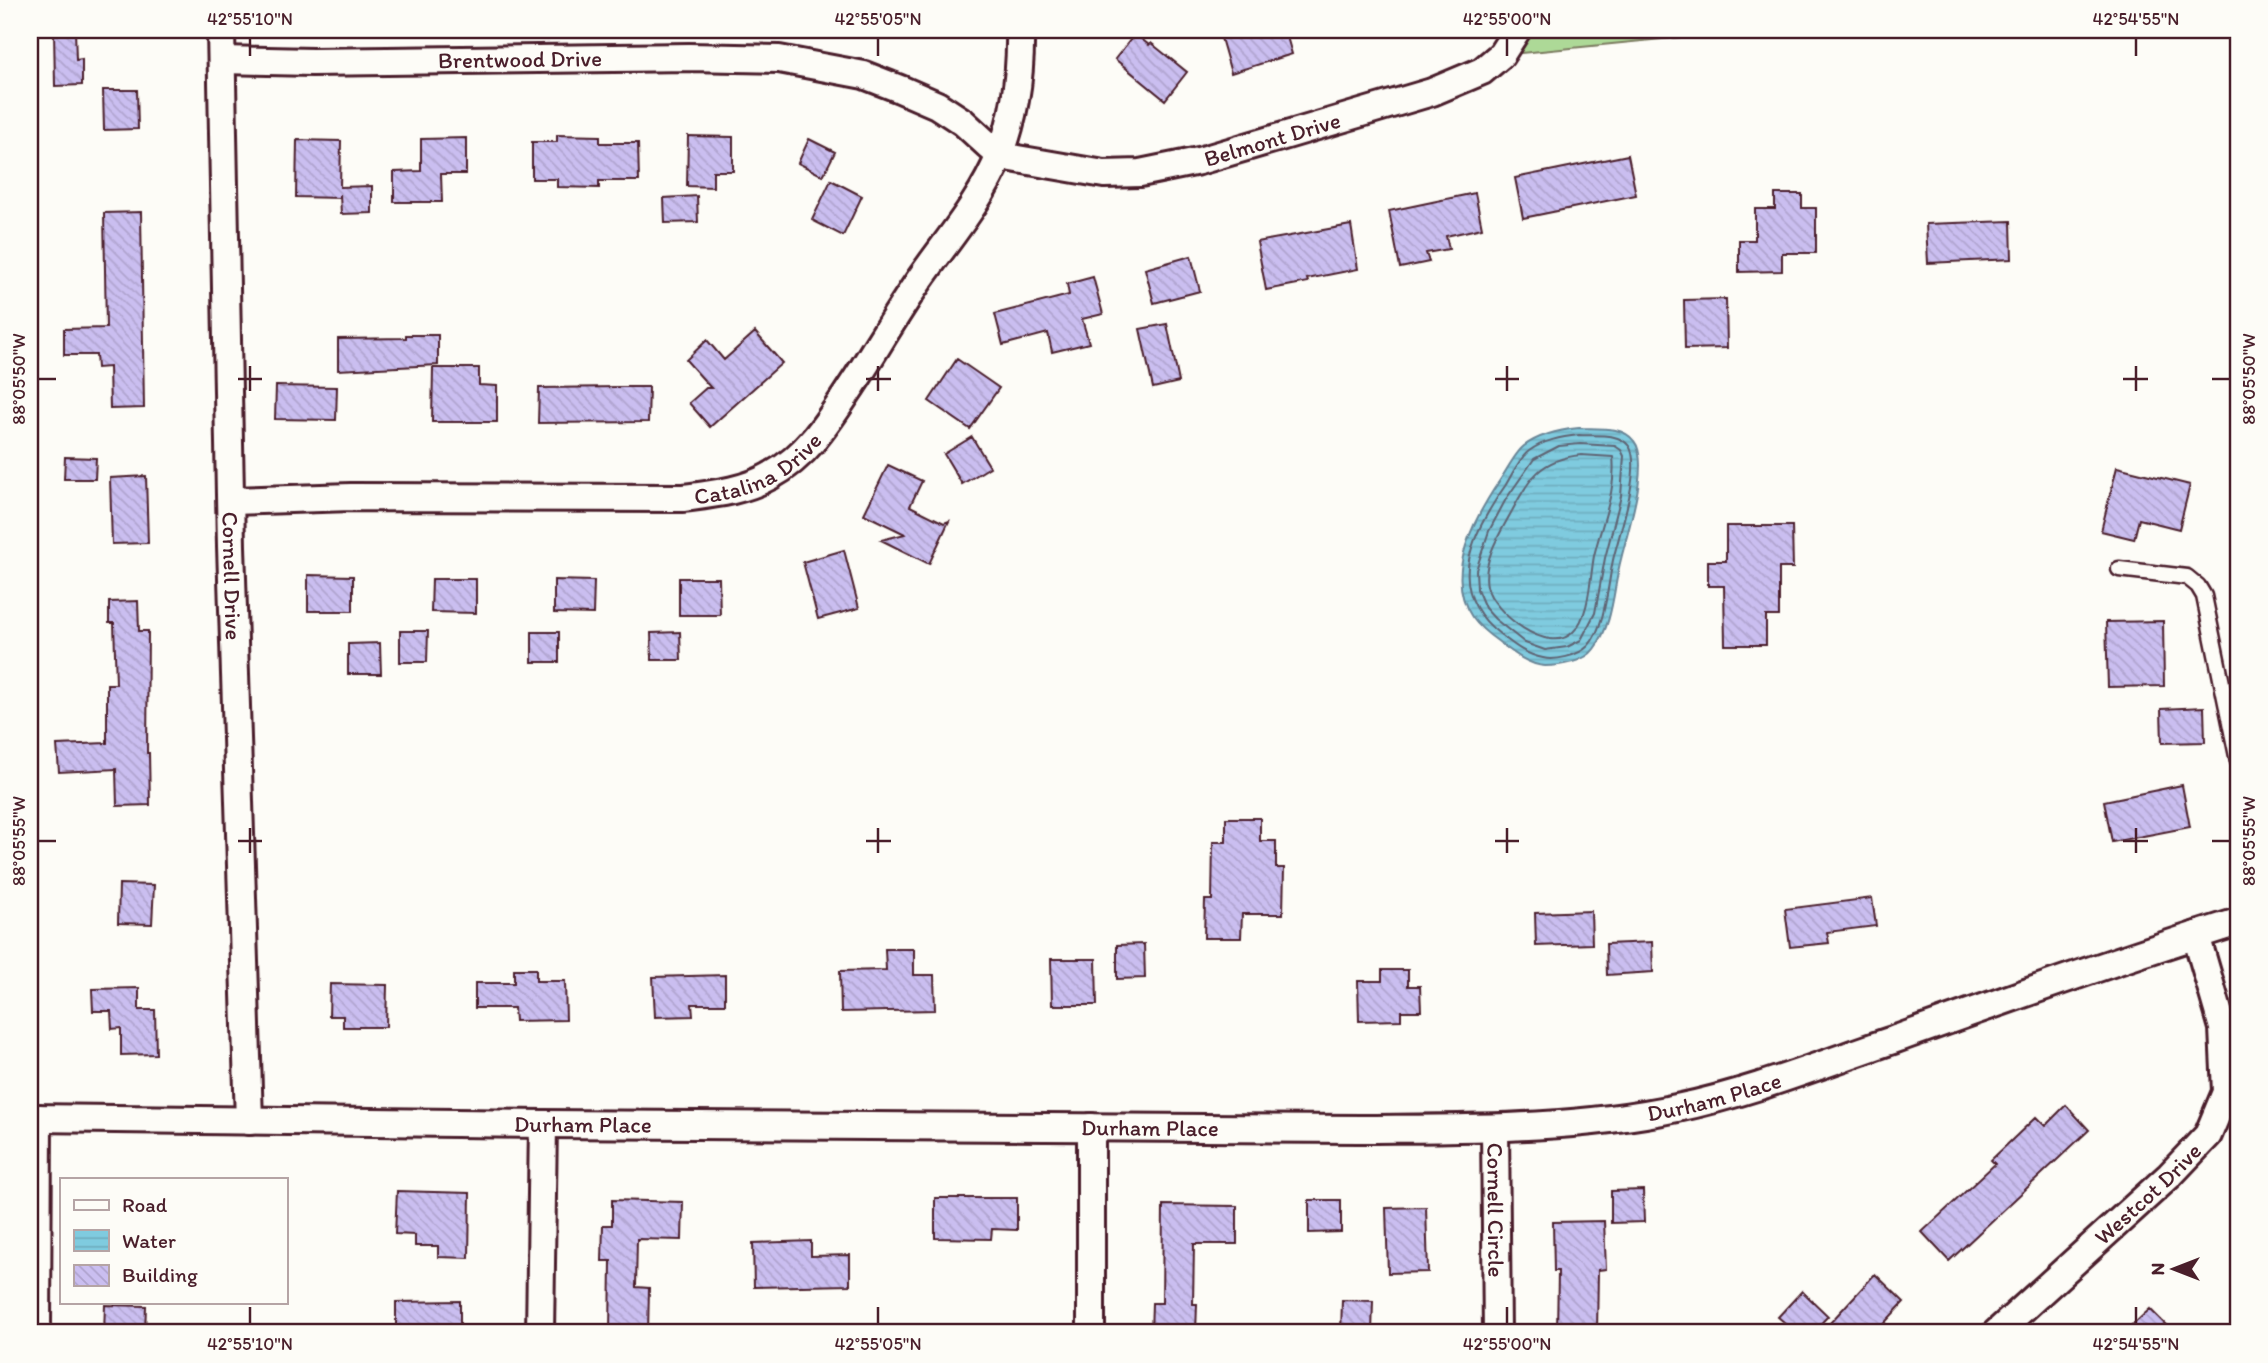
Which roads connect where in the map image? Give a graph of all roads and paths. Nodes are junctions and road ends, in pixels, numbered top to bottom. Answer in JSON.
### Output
{"nodes":[{"id":1,"x":222,"y":30,"type":"edge"},
{"id":2,"x":1020,"y":30,"type":"edge"},
{"id":3,"x":1517,"y":30,"type":"edge"},
{"id":4,"x":222,"y":60,"type":"junction"},
{"id":5,"x":1000,"y":156,"type":"junction"},
{"id":6,"x":231,"y":500,"type":"junction"},
{"id":7,"x":2119,"y":569,"type":"dead end"},
{"id":8,"x":2238,"y":761,"type":"edge"},
{"id":9,"x":2238,"y":922,"type":"edge"},
{"id":10,"x":2196,"y":935,"type":"junction"},
{"id":11,"x":34,"y":1118,"type":"edge"},
{"id":12,"x":249,"y":1121,"type":"junction"},
{"id":13,"x":543,"y":1124,"type":"junction"},
{"id":14,"x":1091,"y":1127,"type":"junction"},
{"id":15,"x":1495,"y":1128,"type":"junction"},
{"id":16,"x":37,"y":1333,"type":"edge"},
{"id":17,"x":540,"y":1333,"type":"edge"},
{"id":18,"x":1091,"y":1333,"type":"edge"},
{"id":19,"x":1497,"y":1333,"type":"edge"},
{"id":20,"x":1996,"y":1333,"type":"edge"}],
"edges":[{"from":1,"to":4,"type":"street","name":"Cornell Drive"},
{"from":2,"to":5,"type":"street","name":"Catalina Drive"},
{"from":3,"to":5,"type":"street","name":"Belmont Drive"},
{"from":4,"to":5,"type":"street","name":"Brentwood Drive"},
{"from":4,"to":6,"type":"street","name":"Cornell Drive"},
{"from":5,"to":6,"type":"street","name":"Catalina Drive"},
{"from":6,"to":12,"type":"street","name":"Cornell Drive"},
{"from":7,"to":8,"type":"lane"},
{"from":9,"to":10,"type":"street","name":"Durham Place"},
{"from":10,"to":15,"type":"street","name":"Durham Place"},
{"from":10,"to":20,"type":"street","name":"Westcot Drive"},
{"from":11,"to":12,"type":"street","name":"Durham Place"},
{"from":11,"to":16,"type":"street"},
{"from":12,"to":13,"type":"street","name":"Durham Place"},
{"from":13,"to":14,"type":"street","name":"Durham Place"},
{"from":13,"to":17,"type":"street"},
{"from":14,"to":15,"type":"street","name":"Durham Place"},
{"from":14,"to":18,"type":"street"},
{"from":15,"to":19,"type":"street","name":"Cornell Circle"}]}
